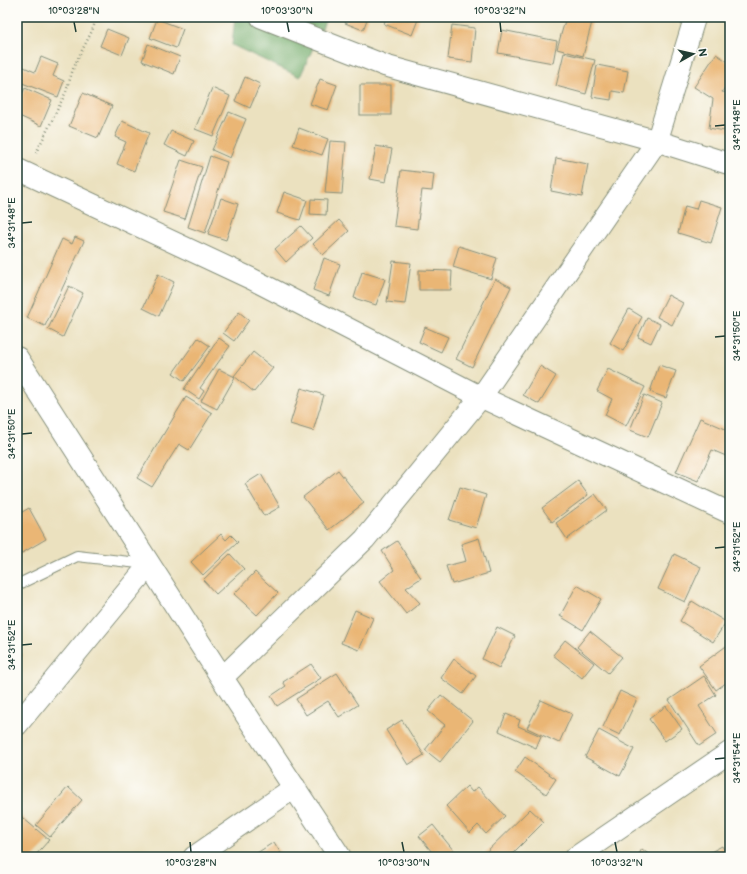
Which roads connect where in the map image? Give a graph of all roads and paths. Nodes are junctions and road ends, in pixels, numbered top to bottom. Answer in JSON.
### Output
{"nodes":[{"id":1,"x":97,"y":17,"type":"edge"},
{"id":2,"x":261,"y":17,"type":"edge"},
{"id":3,"x":695,"y":17,"type":"edge"},
{"id":4,"x":657,"y":141,"type":"junction"},
{"id":5,"x":730,"y":164,"type":"edge"},
{"id":6,"x":21,"y":171,"type":"edge"},
{"id":7,"x":17,"y":358,"type":"edge"},
{"id":8,"x":481,"y":397,"type":"junction"},
{"id":9,"x":730,"y":513,"type":"edge"},
{"id":10,"x":150,"y":565,"type":"junction"},
{"id":11,"x":17,"y":585,"type":"edge"},
{"id":12,"x":222,"y":678,"type":"junction"},
{"id":13,"x":17,"y":725,"type":"edge"},
{"id":14,"x":730,"y":752,"type":"edge"},
{"id":15,"x":295,"y":787,"type":"junction"},
{"id":16,"x":194,"y":857,"type":"edge"},
{"id":17,"x":340,"y":857,"type":"edge"},
{"id":18,"x":576,"y":857,"type":"edge"}],
"edges":[{"from":1,"to":6,"type":"path"},
{"from":2,"to":4,"type":"street"},
{"from":3,"to":4,"type":"street"},
{"from":4,"to":5,"type":"street"},
{"from":4,"to":8,"type":"street"},
{"from":6,"to":8,"type":"street"},
{"from":7,"to":10,"type":"street"},
{"from":8,"to":9,"type":"street"},
{"from":8,"to":12,"type":"street"},
{"from":10,"to":11,"type":"lane"},
{"from":10,"to":12,"type":"street"},
{"from":10,"to":13,"type":"street"},
{"from":12,"to":15,"type":"street"},
{"from":14,"to":18,"type":"street"},
{"from":15,"to":16,"type":"street"},
{"from":15,"to":17,"type":"street"}]}
